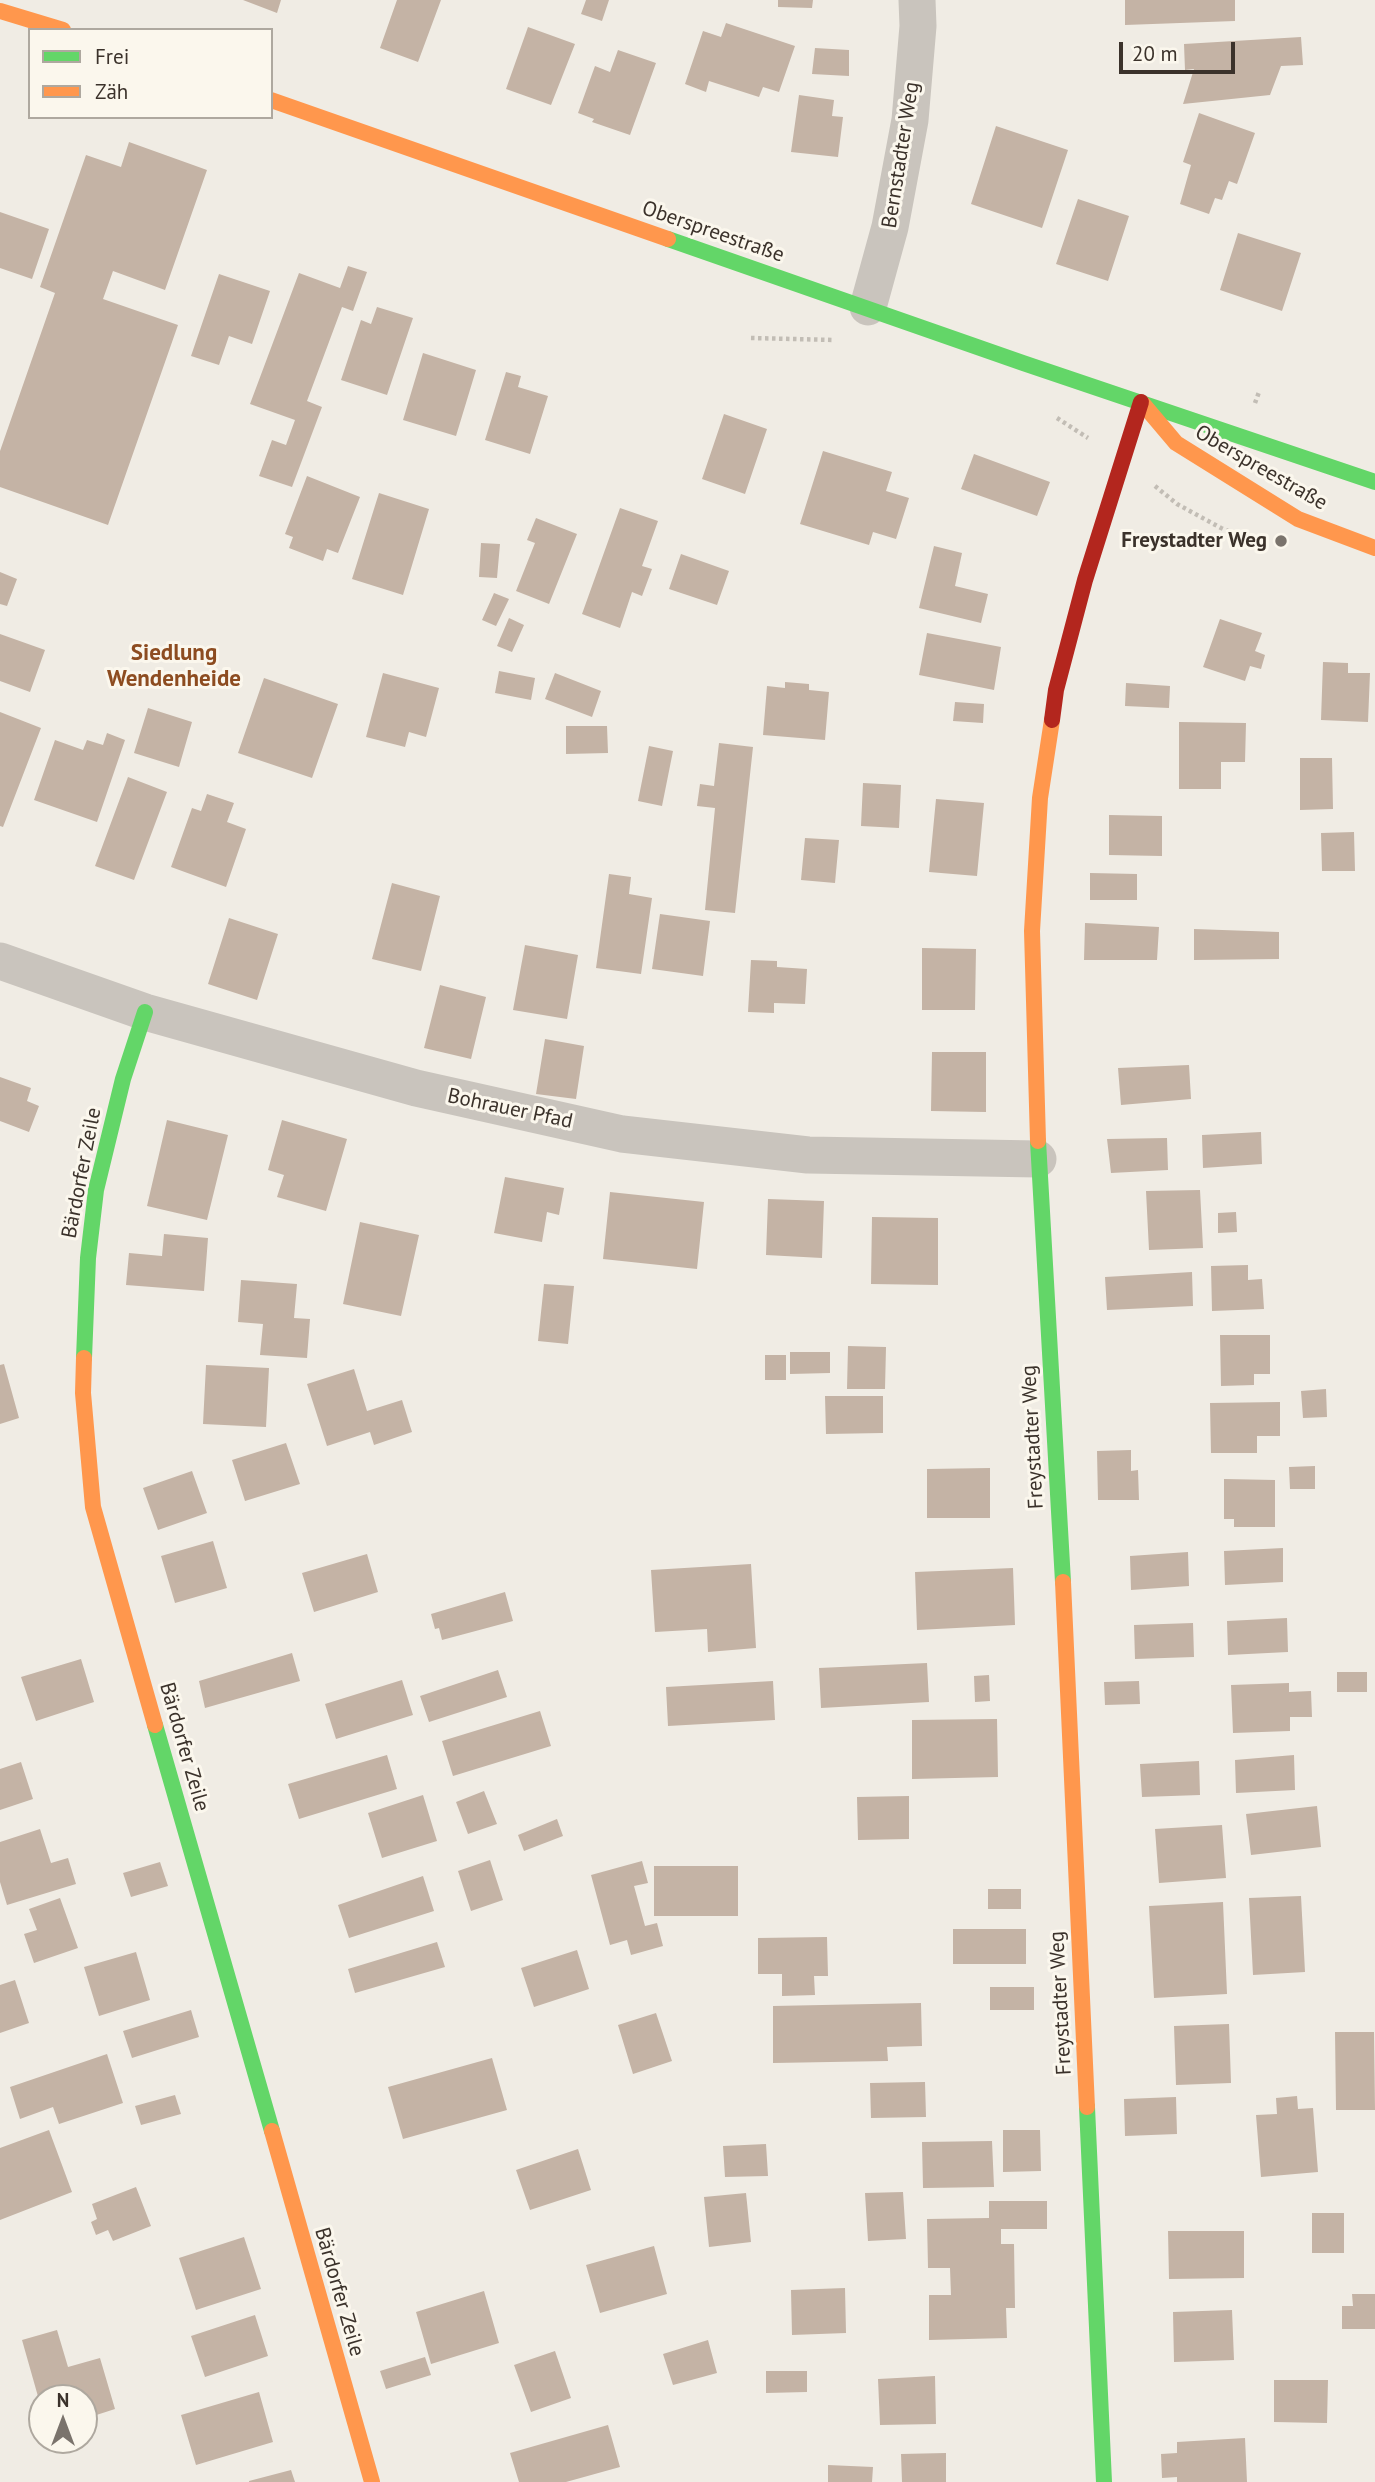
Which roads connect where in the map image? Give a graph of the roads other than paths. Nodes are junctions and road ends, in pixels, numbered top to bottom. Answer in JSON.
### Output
{"nodes":[{"id":1,"x":917,"y":0,"type":"edge"},
{"id":2,"x":0,"y":11,"type":"edge"},
{"id":3,"x":56,"y":28,"type":"edge"},
{"id":4,"x":273,"y":101,"type":"edge"},
{"id":5,"x":868,"y":307,"type":"junction"},
{"id":6,"x":1141,"y":402,"type":"junction"},
{"id":7,"x":1375,"y":482,"type":"edge"},
{"id":8,"x":1375,"y":548,"type":"edge"},
{"id":9,"x":0,"y":961,"type":"edge"},
{"id":10,"x":145,"y":1012,"type":"junction"},
{"id":11,"x":1038,"y":1159,"type":"junction"},
{"id":12,"x":372,"y":2482,"type":"edge"},
{"id":13,"x":1104,"y":2482,"type":"edge"}],
"edges":[{"from":1,"to":5,"type":"street","name":"Bernstadter Weg"},
{"from":2,"to":3,"type":"street"},
{"from":4,"to":5,"type":"street","name":"Oberspreestraße"},
{"from":5,"to":6,"type":"street","name":"Oberspreestraße"},
{"from":6,"to":7,"type":"street","name":"Oberspreestraße"},
{"from":6,"to":8,"type":"street","name":"Oberspreestraße"},
{"from":6,"to":11,"type":"street","name":"Freystadter Weg"},
{"from":9,"to":10,"type":"street","name":"Bohrauer Pfad"},
{"from":10,"to":11,"type":"street","name":"Bohrauer Pfad"},
{"from":10,"to":12,"type":"street","name":"Bärdorfer Zeile"},
{"from":11,"to":13,"type":"street","name":"Freystadter Weg"}]}
